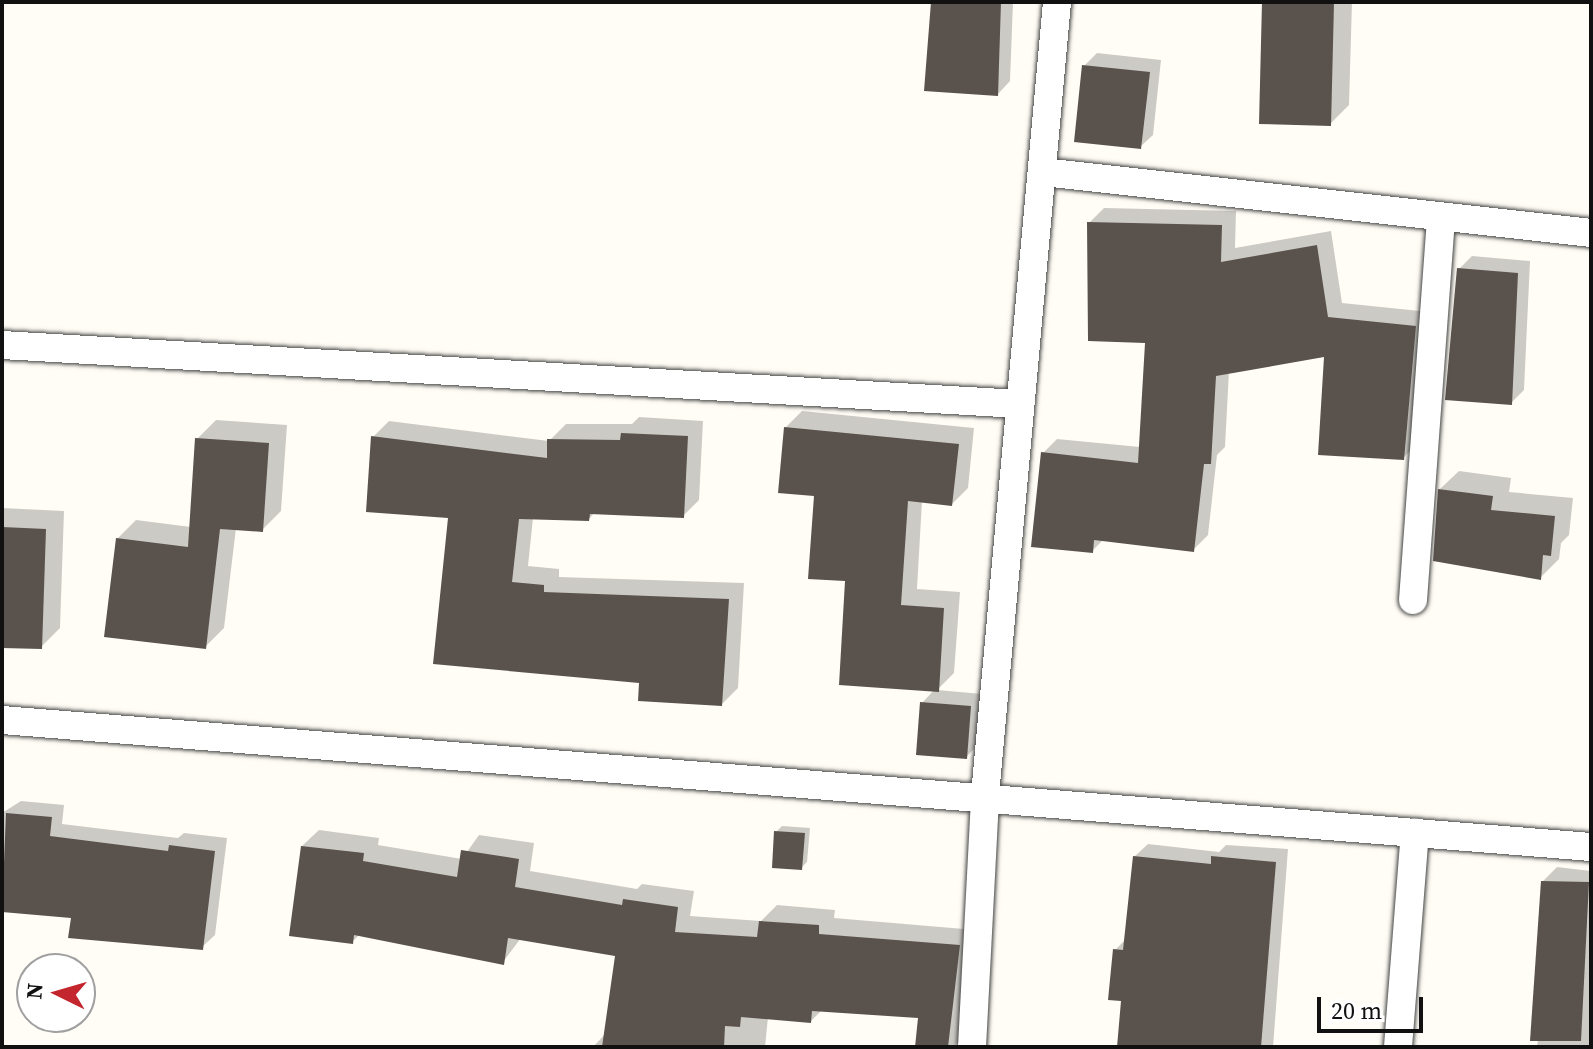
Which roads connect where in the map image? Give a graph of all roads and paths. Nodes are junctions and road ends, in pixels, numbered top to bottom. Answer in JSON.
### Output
{"nodes":[{"id":1,"x":1057,"y":2,"type":"edge"},
{"id":2,"x":1043,"y":172,"type":"junction"},
{"id":3,"x":1441,"y":220,"type":"junction"},
{"id":4,"x":1591,"y":233,"type":"edge"},
{"id":5,"x":2,"y":345,"type":"edge"},
{"id":6,"x":1019,"y":404,"type":"junction"},
{"id":7,"x":1413,"y":600,"type":"dead end"},
{"id":8,"x":2,"y":720,"type":"edge"},
{"id":9,"x":985,"y":795,"type":"junction"},
{"id":10,"x":1415,"y":833,"type":"junction"},
{"id":11,"x":1591,"y":847,"type":"edge"},
{"id":12,"x":972,"y":1047,"type":"edge"},
{"id":13,"x":1398,"y":1047,"type":"edge"}],
"edges":[{"from":1,"to":2,"type":"street"},
{"from":2,"to":3,"type":"street"},
{"from":2,"to":6,"type":"street"},
{"from":3,"to":4,"type":"street"},
{"from":3,"to":7,"type":"street"},
{"from":5,"to":6,"type":"street"},
{"from":6,"to":9,"type":"street"},
{"from":8,"to":9,"type":"street"},
{"from":9,"to":10,"type":"street"},
{"from":9,"to":12,"type":"street"},
{"from":10,"to":11,"type":"street"},
{"from":10,"to":13,"type":"street"}]}
